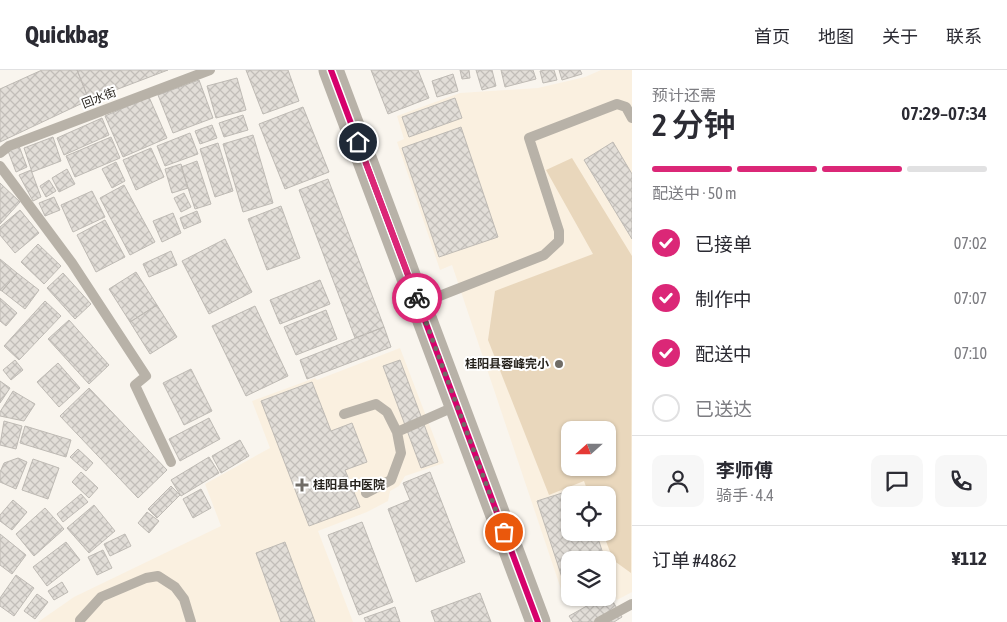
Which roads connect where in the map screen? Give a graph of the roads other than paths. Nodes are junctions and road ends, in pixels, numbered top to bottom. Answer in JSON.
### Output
{"nodes":[{"id":1,"x":210,"y":70,"type":"edge"},
{"id":2,"x":331,"y":70,"type":"edge"},
{"id":3,"x":632,"y":118,"type":"edge"},
{"id":4,"x":0,"y":153,"type":"edge"},
{"id":5,"x":0,"y":166,"type":"edge"},
{"id":6,"x":419,"y":304,"type":"junction"},
{"id":7,"x":457,"y":406,"type":"junction"},
{"id":8,"x":344,"y":414,"type":"dead end"},
{"id":9,"x":397,"y":432,"type":"junction"},
{"id":10,"x":171,"y":462,"type":"dead end"},
{"id":11,"x":366,"y":493,"type":"dead end"},
{"id":12,"x":632,"y":604,"type":"edge"},
{"id":13,"x":80,"y":622,"type":"edge"},
{"id":14,"x":192,"y":622,"type":"edge"},
{"id":15,"x":538,"y":622,"type":"edge"},
{"id":16,"x":599,"y":622,"type":"edge"}],
"edges":[{"from":1,"to":4,"type":"lane","name":"回水街"},
{"from":2,"to":6,"type":"street"},
{"from":3,"to":6,"type":"lane"},
{"from":5,"to":10,"type":"lane"},
{"from":6,"to":7,"type":"street"},
{"from":7,"to":9,"type":"lane"},
{"from":7,"to":15,"type":"street"},
{"from":8,"to":9,"type":"lane"},
{"from":9,"to":11,"type":"lane"},
{"from":12,"to":16,"type":"lane"},
{"from":13,"to":14,"type":"lane"}]}
